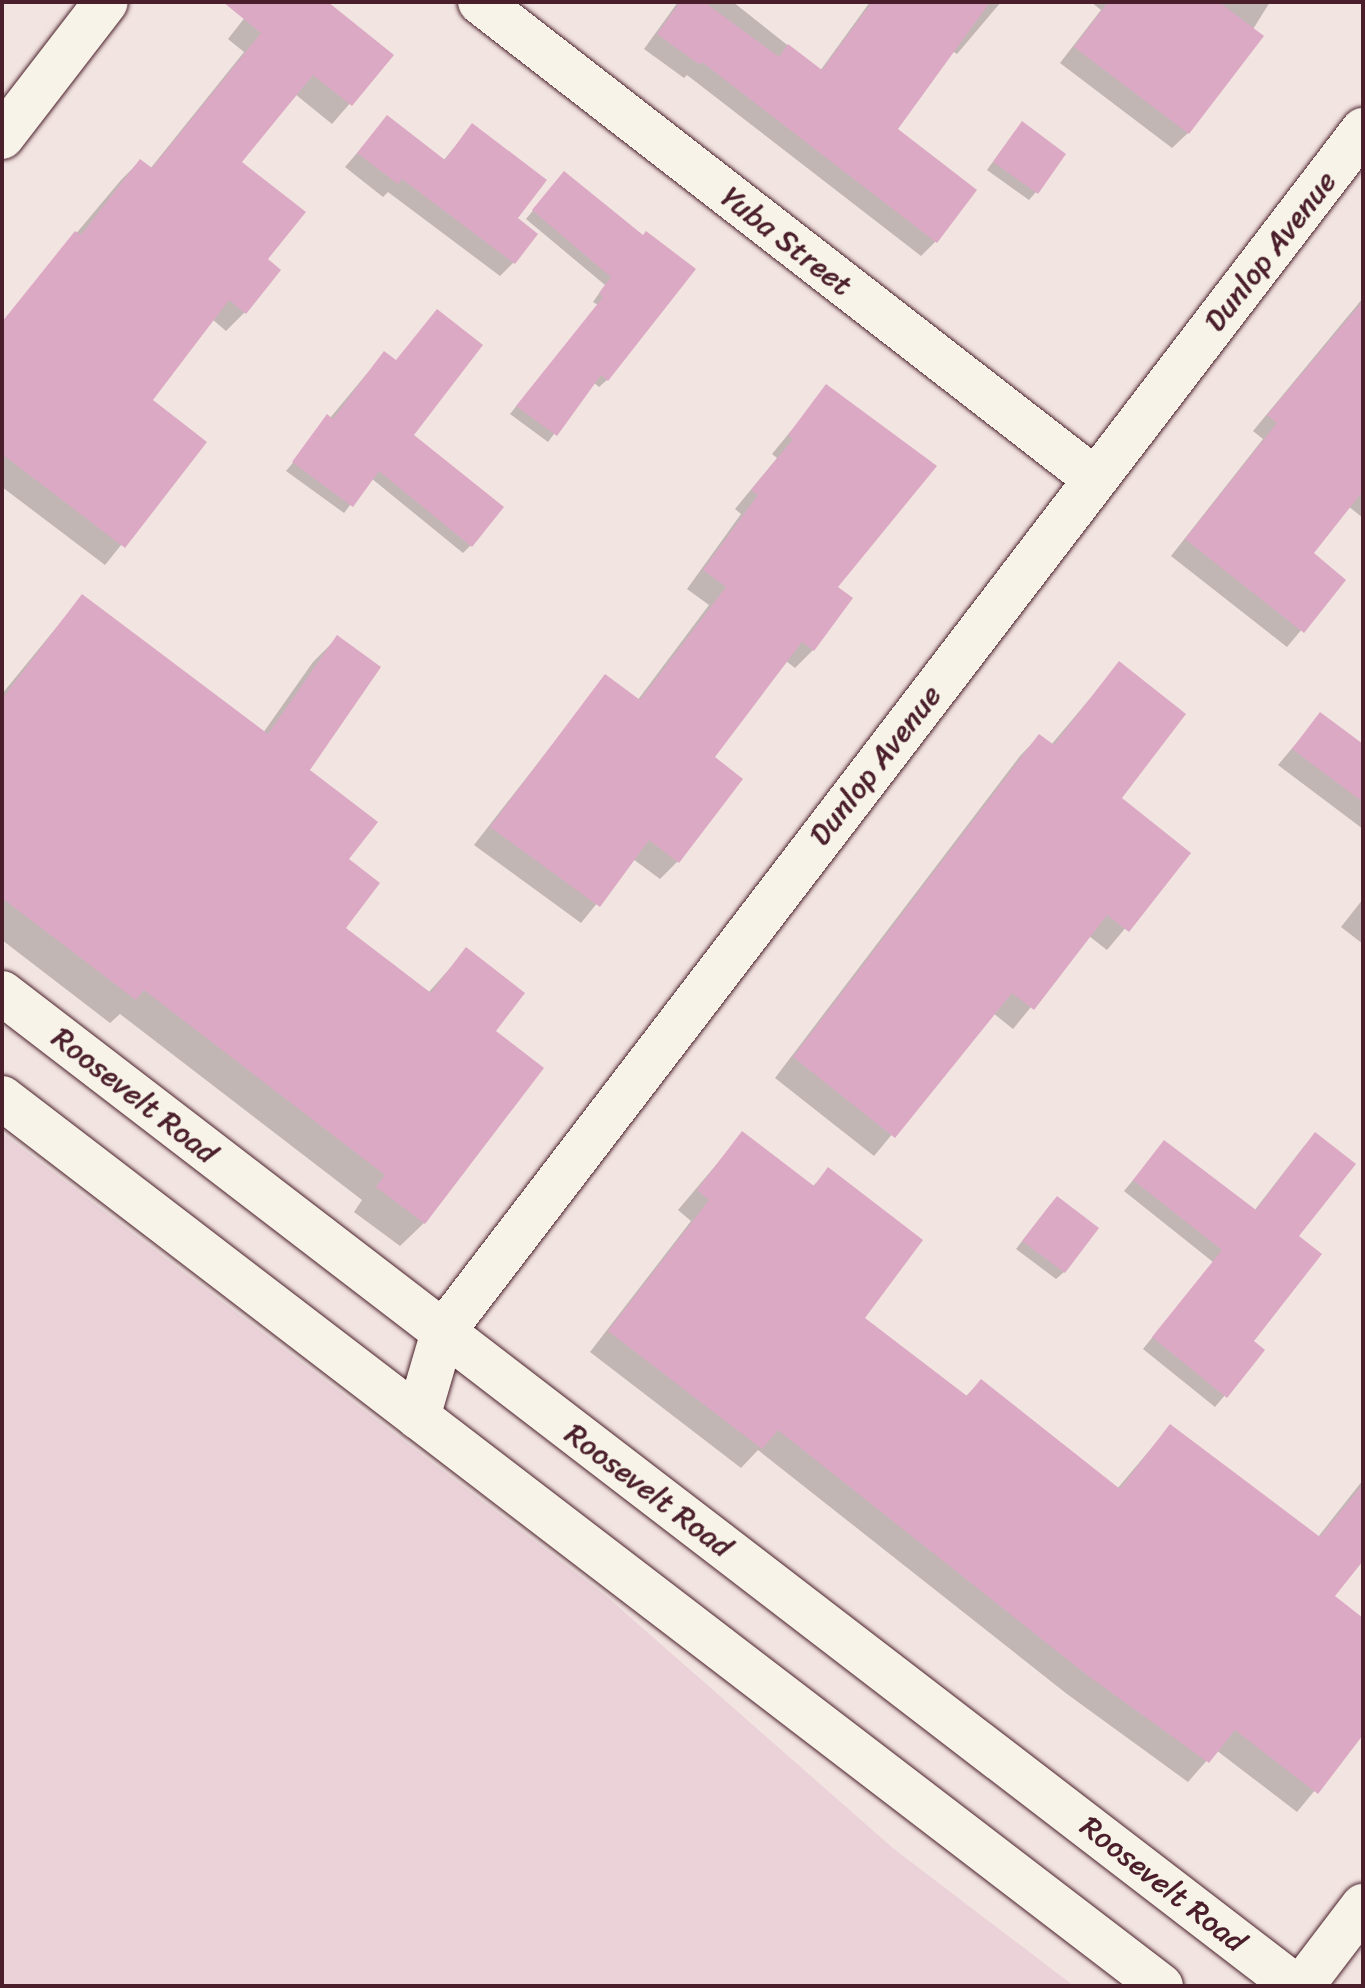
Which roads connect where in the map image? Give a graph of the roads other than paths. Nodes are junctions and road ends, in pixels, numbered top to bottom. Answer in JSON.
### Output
{"nodes":[{"id":1,"x":106,"y":2,"type":"edge"},
{"id":2,"x":480,"y":2,"type":"edge"},
{"id":3,"x":1363,"y":130,"type":"edge"},
{"id":4,"x":2,"y":137,"type":"edge"},
{"id":5,"x":1095,"y":479,"type":"junction"},
{"id":6,"x":2,"y":993,"type":"edge"},
{"id":7,"x":2,"y":1098,"type":"edge"},
{"id":8,"x":443,"y":1332,"type":"junction"},
{"id":9,"x":418,"y":1417,"type":"junction"},
{"id":10,"x":1363,"y":1906,"type":"edge"},
{"id":11,"x":1161,"y":1986,"type":"edge"},
{"id":12,"x":1295,"y":1986,"type":"edge"},
{"id":13,"x":1302,"y":1986,"type":"edge"}],
"edges":[{"from":1,"to":4,"type":"main road"},
{"from":2,"to":5,"type":"main road","name":"Yuba Street"},
{"from":3,"to":5,"type":"main road","name":"Dunlop Avenue"},
{"from":5,"to":8,"type":"main road","name":"Dunlop Avenue"},
{"from":6,"to":8,"type":"main road","name":"Roosevelt Road"},
{"from":7,"to":9,"type":"main road"},
{"from":8,"to":9,"type":"main road","name":"Dunlop Avenue"},
{"from":8,"to":12,"type":"main road","name":"Roosevelt Road"},
{"from":9,"to":11,"type":"main road"},
{"from":10,"to":13,"type":"main road"}]}
